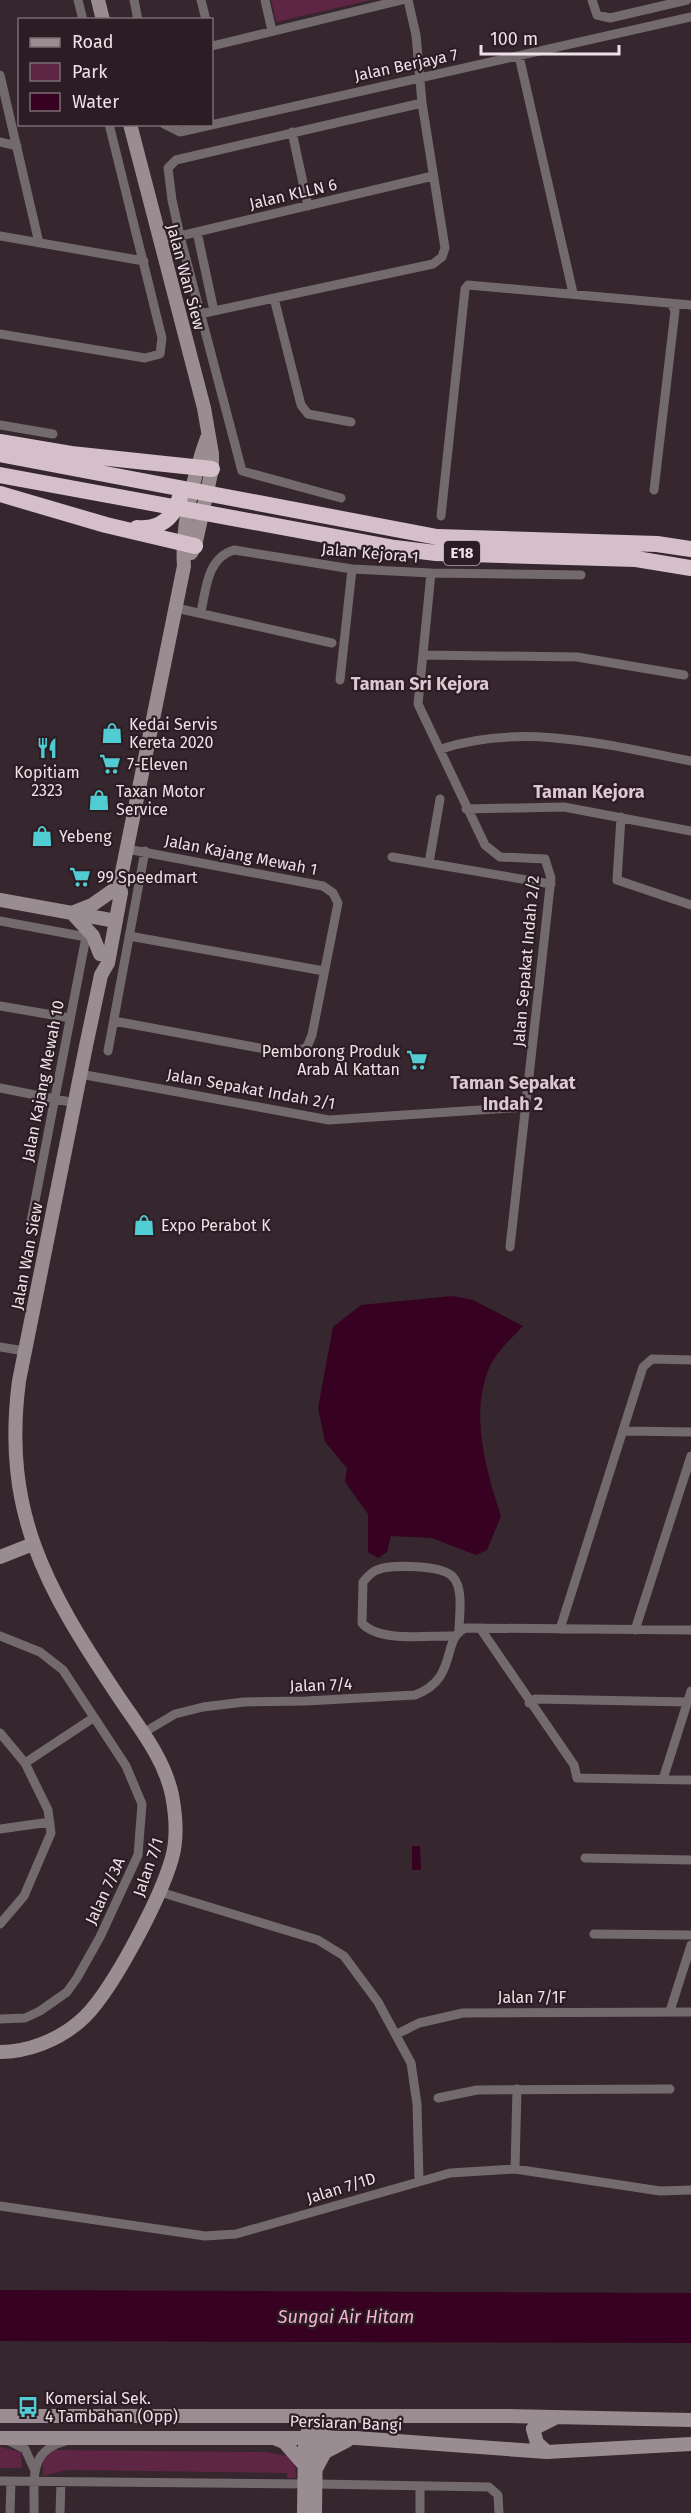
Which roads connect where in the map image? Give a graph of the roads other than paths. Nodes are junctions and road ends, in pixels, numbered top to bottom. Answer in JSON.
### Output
{"nodes":[{"id":1,"x":78,"y":0,"type":"edge"},
{"id":2,"x":98,"y":0,"type":"edge"},
{"id":3,"x":134,"y":0,"type":"edge"},
{"id":4,"x":201,"y":0,"type":"edge"},
{"id":5,"x":265,"y":0,"type":"edge"},
{"id":6,"x":402,"y":0,"type":"edge"},
{"id":7,"x":408,"y":0,"type":"edge"},
{"id":8,"x":592,"y":0,"type":"edge"},
{"id":9,"x":687,"y":0,"type":"edge"},
{"id":10,"x":691,"y":17,"type":"edge"},
{"id":11,"x":82,"y":18,"type":"edge"},
{"id":12,"x":102,"y":18,"type":"edge"},
{"id":13,"x":138,"y":18,"type":"edge"},
{"id":14,"x":206,"y":18,"type":"edge"},
{"id":15,"x":273,"y":31,"type":"junction"},
{"id":16,"x":213,"y":46,"type":"edge"},
{"id":17,"x":519,"y":56,"type":"junction"},
{"id":18,"x":0,"y":75,"type":"edge"},
{"id":19,"x":420,"y":77,"type":"junction"},
{"id":20,"x":422,"y":103,"type":"junction"},
{"id":21,"x":213,"y":124,"type":"edge"},
{"id":22,"x":110,"y":126,"type":"edge"},
{"id":23,"x":130,"y":126,"type":"edge"},
{"id":24,"x":168,"y":126,"type":"edge"},
{"id":25,"x":206,"y":126,"type":"edge"},
{"id":26,"x":292,"y":132,"type":"junction"},
{"id":27,"x":0,"y":142,"type":"edge"},
{"id":28,"x":17,"y":146,"type":"junction"},
{"id":29,"x":433,"y":176,"type":"junction"},
{"id":30,"x":308,"y":206,"type":"junction"},
{"id":31,"x":197,"y":232,"type":"junction"},
{"id":32,"x":0,"y":236,"type":"edge"},
{"id":33,"x":180,"y":236,"type":"junction"},
{"id":34,"x":159,"y":241,"type":"junction"},
{"id":35,"x":39,"y":243,"type":"junction"},
{"id":36,"x":144,"y":261,"type":"junction"},
{"id":37,"x":573,"y":293,"type":"junction"},
{"id":38,"x":274,"y":298,"type":"junction"},
{"id":39,"x":680,"y":306,"type":"edge"},
{"id":40,"x":214,"y":311,"type":"junction"},
{"id":41,"x":200,"y":314,"type":"junction"},
{"id":42,"x":0,"y":334,"type":"edge"},
{"id":43,"x":351,"y":423,"type":"dead end"},
{"id":44,"x":0,"y":425,"type":"edge"},
{"id":45,"x":53,"y":435,"type":"dead end"},
{"id":46,"x":0,"y":442,"type":"edge"},
{"id":47,"x":0,"y":454,"type":"edge"},
{"id":48,"x":172,"y":463,"type":"junction"},
{"id":49,"x":205,"y":468,"type":"junction"},
{"id":50,"x":0,"y":475,"type":"edge"},
{"id":51,"x":654,"y":490,"type":"dead end"},
{"id":52,"x":0,"y":494,"type":"edge"},
{"id":53,"x":341,"y":498,"type":"dead end"},
{"id":54,"x":441,"y":516,"type":"dead end"},
{"id":55,"x":106,"y":525,"type":"junction"},
{"id":56,"x":189,"y":544,"type":"junction"},
{"id":57,"x":691,"y":549,"type":"edge"},
{"id":58,"x":691,"y":567,"type":"edge"},
{"id":59,"x":352,"y":569,"type":"junction"},
{"id":60,"x":431,"y":573,"type":"junction"},
{"id":61,"x":580,"y":575,"type":"dead end"},
{"id":62,"x":176,"y":608,"type":"junction"},
{"id":63,"x":201,"y":612,"type":"junction"},
{"id":64,"x":332,"y":642,"type":"dead end"},
{"id":65,"x":423,"y":655,"type":"junction"},
{"id":66,"x":684,"y":675,"type":"dead end"},
{"id":67,"x":340,"y":680,"type":"dead end"},
{"id":68,"x":441,"y":749,"type":"junction"},
{"id":69,"x":691,"y":761,"type":"edge"},
{"id":70,"x":440,"y":799,"type":"dead end"},
{"id":71,"x":466,"y":809,"type":"junction"},
{"id":72,"x":621,"y":817,"type":"junction"},
{"id":73,"x":691,"y":831,"type":"edge"},
{"id":74,"x":127,"y":849,"type":"junction"},
{"id":75,"x":145,"y":851,"type":"junction"},
{"id":76,"x":392,"y":857,"type":"dead end"},
{"id":77,"x":429,"y":863,"type":"junction"},
{"id":78,"x":551,"y":884,"type":"junction"},
{"id":79,"x":116,"y":886,"type":"junction"},
{"id":80,"x":0,"y":900,"type":"edge"},
{"id":81,"x":691,"y":905,"type":"edge"},
{"id":82,"x":72,"y":913,"type":"junction"},
{"id":83,"x":0,"y":921,"type":"edge"},
{"id":84,"x":111,"y":921,"type":"junction"},
{"id":85,"x":129,"y":936,"type":"junction"},
{"id":86,"x":100,"y":954,"type":"junction"},
{"id":87,"x":324,"y":971,"type":"junction"},
{"id":88,"x":101,"y":975,"type":"junction"},
{"id":89,"x":0,"y":1006,"type":"edge"},
{"id":90,"x":70,"y":1018,"type":"junction"},
{"id":91,"x":114,"y":1021,"type":"junction"},
{"id":92,"x":108,"y":1051,"type":"dead end"},
{"id":93,"x":80,"y":1074,"type":"junction"},
{"id":94,"x":0,"y":1088,"type":"edge"},
{"id":95,"x":54,"y":1099,"type":"junction"},
{"id":96,"x":75,"y":1102,"type":"junction"},
{"id":97,"x":526,"y":1107,"type":"junction"},
{"id":98,"x":29,"y":1232,"type":"dead end"},
{"id":99,"x":510,"y":1247,"type":"dead end"},
{"id":100,"x":0,"y":1347,"type":"edge"},
{"id":101,"x":25,"y":1351,"type":"junction"},
{"id":102,"x":691,"y":1360,"type":"edge"},
{"id":103,"x":624,"y":1431,"type":"junction"},
{"id":104,"x":691,"y":1432,"type":"edge"},
{"id":105,"x":691,"y":1456,"type":"edge"},
{"id":106,"x":33,"y":1544,"type":"junction"},
{"id":107,"x":0,"y":1557,"type":"edge"},
{"id":108,"x":480,"y":1628,"type":"junction"},
{"id":109,"x":560,"y":1629,"type":"junction"},
{"id":110,"x":636,"y":1630,"type":"junction"},
{"id":111,"x":691,"y":1630,"type":"edge"},
{"id":112,"x":460,"y":1632,"type":"junction"},
{"id":113,"x":0,"y":1636,"type":"edge"},
{"id":114,"x":691,"y":1691,"type":"edge"},
{"id":115,"x":688,"y":1702,"type":"junction"},
{"id":116,"x":529,"y":1703,"type":"junction"},
{"id":117,"x":93,"y":1718,"type":"junction"},
{"id":118,"x":0,"y":1733,"type":"edge"},
{"id":119,"x":143,"y":1733,"type":"junction"},
{"id":120,"x":25,"y":1764,"type":"junction"},
{"id":121,"x":663,"y":1779,"type":"junction"},
{"id":122,"x":691,"y":1780,"type":"edge"},
{"id":123,"x":50,"y":1822,"type":"junction"},
{"id":124,"x":0,"y":1829,"type":"edge"},
{"id":125,"x":585,"y":1858,"type":"dead end"},
{"id":126,"x":691,"y":1860,"type":"edge"},
{"id":127,"x":160,"y":1892,"type":"junction"},
{"id":128,"x":0,"y":1924,"type":"edge"},
{"id":129,"x":594,"y":1934,"type":"dead end"},
{"id":130,"x":691,"y":1935,"type":"edge"},
{"id":131,"x":691,"y":1945,"type":"edge"},
{"id":132,"x":670,"y":2011,"type":"junction"},
{"id":133,"x":691,"y":2012,"type":"edge"},
{"id":134,"x":0,"y":2019,"type":"edge"},
{"id":135,"x":397,"y":2034,"type":"junction"},
{"id":136,"x":0,"y":2052,"type":"edge"},
{"id":137,"x":670,"y":2089,"type":"dead end"},
{"id":138,"x":517,"y":2090,"type":"junction"},
{"id":139,"x":438,"y":2098,"type":"dead end"},
{"id":140,"x":515,"y":2169,"type":"junction"},
{"id":141,"x":419,"y":2180,"type":"junction"},
{"id":142,"x":691,"y":2190,"type":"edge"},
{"id":143,"x":0,"y":2206,"type":"edge"},
{"id":144,"x":0,"y":2416,"type":"edge"},
{"id":145,"x":174,"y":2416,"type":"junction"},
{"id":146,"x":506,"y":2416,"type":"junction"},
{"id":147,"x":561,"y":2416,"type":"junction"},
{"id":148,"x":691,"y":2420,"type":"edge"},
{"id":149,"x":310,"y":2435,"type":"junction"},
{"id":150,"x":0,"y":2438,"type":"edge"},
{"id":151,"x":77,"y":2438,"type":"junction"},
{"id":152,"x":273,"y":2438,"type":"junction"},
{"id":153,"x":356,"y":2438,"type":"junction"},
{"id":154,"x":691,"y":2444,"type":"edge"},
{"id":155,"x":547,"y":2452,"type":"junction"},
{"id":156,"x":311,"y":2466,"type":"junction"},
{"id":157,"x":35,"y":2476,"type":"junction"},
{"id":158,"x":0,"y":2481,"type":"edge"},
{"id":159,"x":10,"y":2481,"type":"junction"},
{"id":160,"x":61,"y":2481,"type":"junction"},
{"id":161,"x":315,"y":2484,"type":"junction"},
{"id":162,"x":420,"y":2486,"type":"junction"},
{"id":163,"x":10,"y":2513,"type":"edge"},
{"id":164,"x":34,"y":2513,"type":"edge"},
{"id":165,"x":60,"y":2513,"type":"edge"},
{"id":166,"x":304,"y":2513,"type":"edge"},
{"id":167,"x":315,"y":2513,"type":"edge"},
{"id":168,"x":420,"y":2513,"type":"edge"},
{"id":169,"x":499,"y":2513,"type":"edge"}],
"edges":[{"from":1,"to":11,"type":"street"},
{"from":2,"to":12,"type":"street"},
{"from":3,"to":13,"type":"street"},
{"from":4,"to":14,"type":"street"},
{"from":5,"to":15,"type":"street"},
{"from":6,"to":15,"type":"street"},
{"from":7,"to":19,"type":"street"},
{"from":8,"to":9,"type":"street"},
{"from":10,"to":17,"type":"street","name":"Jalan Berjaya 7"},
{"from":15,"to":16,"type":"street"},
{"from":17,"to":19,"type":"street","name":"Jalan Berjaya 7"},
{"from":17,"to":37,"type":"street"},
{"from":18,"to":28,"type":"street"},
{"from":19,"to":20,"type":"street"},
{"from":19,"to":21,"type":"street","name":"Jalan Berjaya 7"},
{"from":20,"to":26,"type":"street"},
{"from":20,"to":29,"type":"street"},
{"from":22,"to":36,"type":"street"},
{"from":23,"to":34,"type":"street","name":"Jalan Wan Siew"},
{"from":24,"to":25,"type":"street","name":"Jalan Berjaya 7"},
{"from":26,"to":30,"type":"street"},
{"from":26,"to":33,"type":"street"},
{"from":27,"to":28,"type":"street"},
{"from":28,"to":35,"type":"street"},
{"from":29,"to":30,"type":"street","name":"Jalan KLLN 6"},
{"from":29,"to":38,"type":"street"},
{"from":30,"to":31,"type":"street","name":"Jalan KLLN 6"},
{"from":31,"to":33,"type":"street","name":"Jalan KLLN 6"},
{"from":31,"to":40,"type":"street"},
{"from":32,"to":35,"type":"street"},
{"from":33,"to":34,"type":"street","name":"Jalan KLLN 6"},
{"from":33,"to":41,"type":"street"},
{"from":34,"to":49,"type":"street","name":"Jalan Wan Siew"},
{"from":35,"to":36,"type":"street"},
{"from":36,"to":42,"type":"street"},
{"from":37,"to":39,"type":"street"},
{"from":37,"to":54,"type":"street"},
{"from":38,"to":40,"type":"street"},
{"from":38,"to":43,"type":"street"},
{"from":39,"to":51,"type":"street"},
{"from":40,"to":41,"type":"street"},
{"from":41,"to":53,"type":"street"},
{"from":44,"to":45,"type":"street"},
{"from":46,"to":48,"type":"highway"},
{"from":47,"to":57,"type":"highway","number":"E18"},
{"from":48,"to":49,"type":"highway"},
{"from":48,"to":55,"type":"highway"},
{"from":49,"to":56,"type":"street","name":"Jalan Wan Siew"},
{"from":50,"to":58,"type":"highway","number":"E18"},
{"from":52,"to":55,"type":"highway"},
{"from":55,"to":56,"type":"highway"},
{"from":56,"to":62,"type":"street","name":"Jalan Wan Siew"},
{"from":59,"to":60,"type":"street","name":"Jalan Kejora 1"},
{"from":59,"to":63,"type":"street","name":"Jalan Kejora 1"},
{"from":59,"to":67,"type":"street"},
{"from":60,"to":61,"type":"street","name":"Jalan Kejora 1"},
{"from":60,"to":65,"type":"street"},
{"from":62,"to":63,"type":"street"},
{"from":62,"to":74,"type":"street","name":"Jalan Wan Siew"},
{"from":63,"to":64,"type":"street"},
{"from":65,"to":66,"type":"street"},
{"from":65,"to":68,"type":"street"},
{"from":68,"to":69,"type":"street"},
{"from":68,"to":71,"type":"street"},
{"from":70,"to":77,"type":"street"},
{"from":71,"to":72,"type":"street"},
{"from":71,"to":78,"type":"street","name":"Jalan Sepakat Indah 2/2"},
{"from":72,"to":73,"type":"street"},
{"from":72,"to":81,"type":"street"},
{"from":74,"to":75,"type":"street","name":"Jalan Kajang Mewah 1"},
{"from":74,"to":79,"type":"street","name":"Jalan Wan Siew"},
{"from":75,"to":85,"type":"street","name":"Jalan Kajang Mewah 1"},
{"from":75,"to":87,"type":"street","name":"Jalan Kajang Mewah 1"},
{"from":76,"to":77,"type":"street"},
{"from":77,"to":78,"type":"street"},
{"from":78,"to":97,"type":"street","name":"Jalan Sepakat Indah 2/2"},
{"from":79,"to":82,"type":"street"},
{"from":79,"to":84,"type":"street","name":"Jalan Wan Siew"},
{"from":80,"to":82,"type":"street"},
{"from":82,"to":84,"type":"street"},
{"from":82,"to":86,"type":"street"},
{"from":83,"to":90,"type":"street","name":"Jalan Kajang Mewah 10"},
{"from":84,"to":86,"type":"street","name":"Jalan Wan Siew"},
{"from":84,"to":88,"type":"street","name":"Jalan Wan Siew"},
{"from":85,"to":87,"type":"street"},
{"from":85,"to":91,"type":"street","name":"Jalan Kajang Mewah 1"},
{"from":86,"to":88,"type":"street","name":"Jalan Wan Siew"},
{"from":87,"to":91,"type":"street","name":"Jalan Kajang Mewah 1"},
{"from":88,"to":93,"type":"street","name":"Jalan Wan Siew"},
{"from":89,"to":90,"type":"street"},
{"from":90,"to":95,"type":"street","name":"Jalan Kajang Mewah 10"},
{"from":91,"to":92,"type":"street","name":"Jalan Kajang Mewah 1"},
{"from":93,"to":96,"type":"street","name":"Jalan Wan Siew"},
{"from":93,"to":97,"type":"street","name":"Jalan Sepakat Indah 2/1"},
{"from":94,"to":95,"type":"street"},
{"from":95,"to":96,"type":"street"},
{"from":95,"to":98,"type":"street","name":"Jalan Kajang Mewah 10"},
{"from":96,"to":101,"type":"street","name":"Jalan Wan Siew"},
{"from":97,"to":99,"type":"street","name":"Jalan Sepakat Indah 2/2"},
{"from":100,"to":101,"type":"street"},
{"from":101,"to":106,"type":"street","name":"Jalan Wan Siew"},
{"from":102,"to":103,"type":"street"},
{"from":103,"to":104,"type":"street"},
{"from":103,"to":109,"type":"street"},
{"from":105,"to":110,"type":"street"},
{"from":106,"to":107,"type":"street"},
{"from":106,"to":119,"type":"street","name":"Jalan 7/1"},
{"from":108,"to":109,"type":"street"},
{"from":108,"to":112,"type":"street"},
{"from":108,"to":116,"type":"street"},
{"from":109,"to":110,"type":"street"},
{"from":110,"to":111,"type":"street"},
{"from":112,"to":112,"type":"street"},
{"from":112,"to":119,"type":"street","name":"Jalan 7/4"},
{"from":113,"to":117,"type":"street","name":"Jalan 7/3A"},
{"from":114,"to":115,"type":"street"},
{"from":115,"to":116,"type":"street"},
{"from":115,"to":121,"type":"street"},
{"from":116,"to":121,"type":"street"},
{"from":117,"to":120,"type":"street"},
{"from":117,"to":134,"type":"street","name":"Jalan 7/3A"},
{"from":118,"to":120,"type":"street"},
{"from":119,"to":127,"type":"street","name":"Jalan 7/1"},
{"from":120,"to":123,"type":"street"},
{"from":121,"to":122,"type":"street"},
{"from":123,"to":124,"type":"street"},
{"from":123,"to":128,"type":"street"},
{"from":125,"to":126,"type":"street"},
{"from":127,"to":135,"type":"street"},
{"from":127,"to":136,"type":"street","name":"Jalan 7/1"},
{"from":129,"to":130,"type":"street"},
{"from":131,"to":132,"type":"street"},
{"from":132,"to":133,"type":"street","name":"Jalan 7/1F"},
{"from":132,"to":135,"type":"street","name":"Jalan 7/1F"},
{"from":135,"to":141,"type":"street"},
{"from":137,"to":138,"type":"street"},
{"from":138,"to":139,"type":"street"},
{"from":138,"to":140,"type":"street"},
{"from":140,"to":141,"type":"street","name":"Jalan 7/1D"},
{"from":140,"to":142,"type":"street","name":"Jalan 7/1D"},
{"from":141,"to":143,"type":"street","name":"Jalan 7/1D"},
{"from":144,"to":145,"type":"street","name":"Persiaran Bangi"},
{"from":145,"to":146,"type":"street","name":"Persiaran Bangi"},
{"from":145,"to":149,"type":"street"},
{"from":146,"to":147,"type":"street","name":"Persiaran Bangi"},
{"from":146,"to":149,"type":"street"},
{"from":147,"to":148,"type":"street","name":"Persiaran Bangi"},
{"from":147,"to":155,"type":"street"},
{"from":149,"to":152,"type":"street","name":"Persiaran Bangi"},
{"from":149,"to":153,"type":"street","name":"Persiaran Bangi"},
{"from":149,"to":156,"type":"street"},
{"from":150,"to":151,"type":"street","name":"Persiaran Bangi"},
{"from":150,"to":157,"type":"street"},
{"from":151,"to":152,"type":"street","name":"Persiaran Bangi"},
{"from":151,"to":157,"type":"street"},
{"from":152,"to":156,"type":"street"},
{"from":153,"to":155,"type":"street","name":"Persiaran Bangi"},
{"from":153,"to":156,"type":"street"},
{"from":154,"to":155,"type":"street","name":"Persiaran Bangi"},
{"from":156,"to":161,"type":"street"},
{"from":157,"to":159,"type":"street"},
{"from":157,"to":160,"type":"street"},
{"from":157,"to":164,"type":"street"},
{"from":158,"to":159,"type":"street"},
{"from":159,"to":163,"type":"street"},
{"from":160,"to":161,"type":"street"},
{"from":160,"to":165,"type":"street"},
{"from":161,"to":162,"type":"street"},
{"from":161,"to":166,"type":"street"},
{"from":161,"to":167,"type":"street"},
{"from":162,"to":168,"type":"street"},
{"from":162,"to":169,"type":"street"}]}
